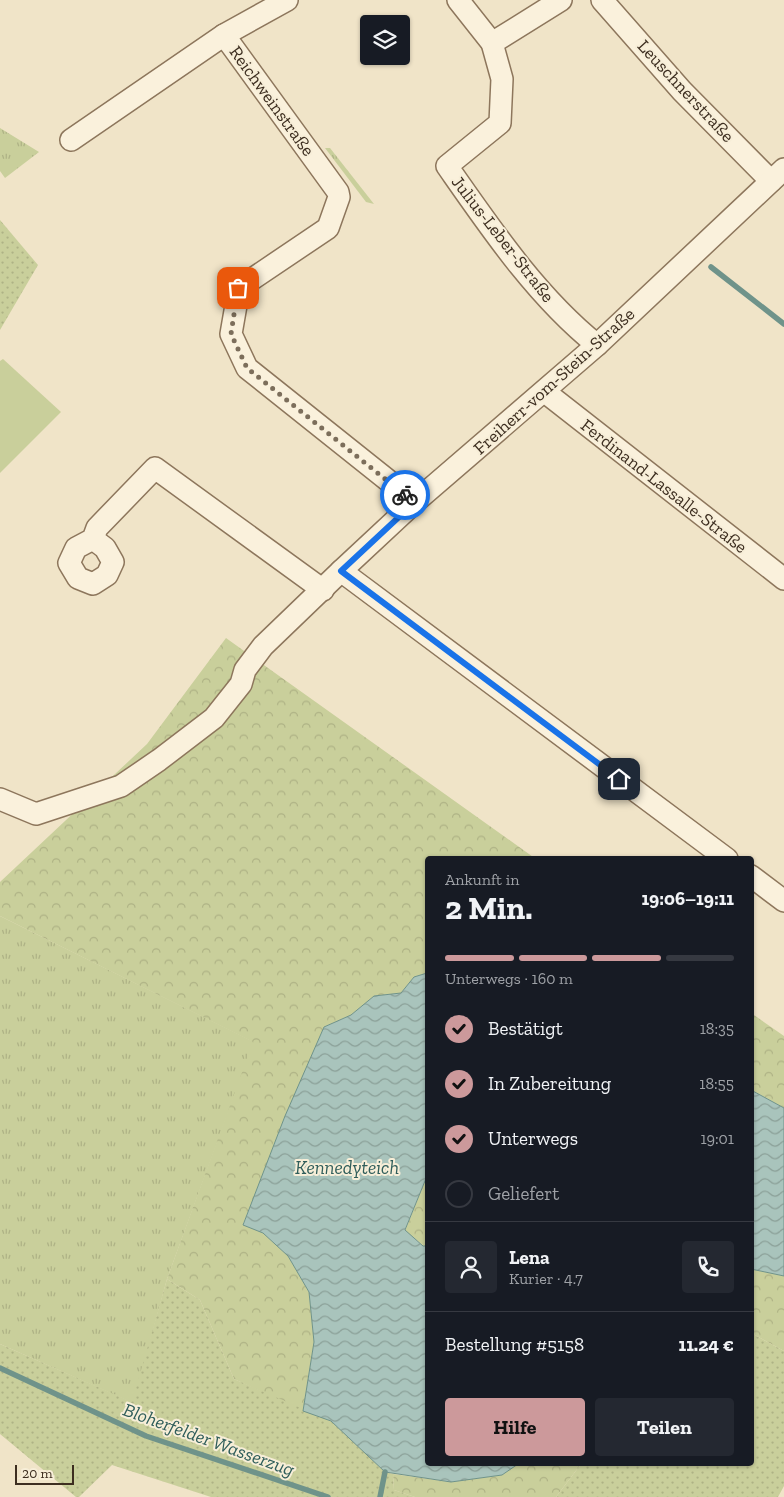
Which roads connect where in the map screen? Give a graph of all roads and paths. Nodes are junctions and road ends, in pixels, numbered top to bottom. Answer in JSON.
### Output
{"nodes":[{"id":1,"x":288,"y":0,"type":"edge"},
{"id":2,"x":458,"y":0,"type":"edge"},
{"id":3,"x":560,"y":0,"type":"edge"},
{"id":4,"x":602,"y":0,"type":"edge"},
{"id":5,"x":224,"y":35,"type":"junction"},
{"id":6,"x":492,"y":43,"type":"junction"},
{"id":7,"x":71,"y":140,"type":"dead end"},
{"id":8,"x":778,"y":175,"type":"edge"},
{"id":9,"x":597,"y":345,"type":"junction"},
{"id":10,"x":545,"y":392,"type":"junction"},
{"id":11,"x":415,"y":502,"type":"junction"},
{"id":12,"x":93,"y":539,"type":"dead end"},
{"id":13,"x":341,"y":571,"type":"junction"},
{"id":14,"x":784,"y":579,"type":"edge"},
{"id":15,"x":323,"y":590,"type":"junction"},
{"id":16,"x":0,"y":799,"type":"edge"},
{"id":17,"x":723,"y":856,"type":"edge"},
{"id":18,"x":754,"y":878,"type":"edge"},
{"id":19,"x":784,"y":901,"type":"edge"}],
"edges":[{"from":1,"to":5,"type":"street"},
{"from":2,"to":6,"type":"street"},
{"from":3,"to":6,"type":"street"},
{"from":4,"to":8,"type":"street","name":"Leuschnerstraße"},
{"from":5,"to":7,"type":"street","name":"Reichweinstraße"},
{"from":5,"to":11,"type":"street","name":"Reichweinstraße"},
{"from":6,"to":9,"type":"street","name":"Julius-Leber-Straße"},
{"from":8,"to":9,"type":"street","name":"Freiherr-vom-Stein-Straße"},
{"from":9,"to":10,"type":"street","name":"Freiherr-vom-Stein-Straße"},
{"from":10,"to":11,"type":"street","name":"Freiherr-vom-Stein-Straße"},
{"from":10,"to":14,"type":"street","name":"Ferdinand-Lassalle-Straße"},
{"from":11,"to":13,"type":"street","name":"Freiherr-vom-Stein-Straße"},
{"from":12,"to":15,"type":"street"},
{"from":13,"to":15,"type":"street","name":"Freiherr-vom-Stein-Straße"},
{"from":13,"to":17,"type":"street"},
{"from":15,"to":16,"type":"street","name":"Freiherr-vom-Stein-Straße"},
{"from":18,"to":19,"type":"street"}]}
